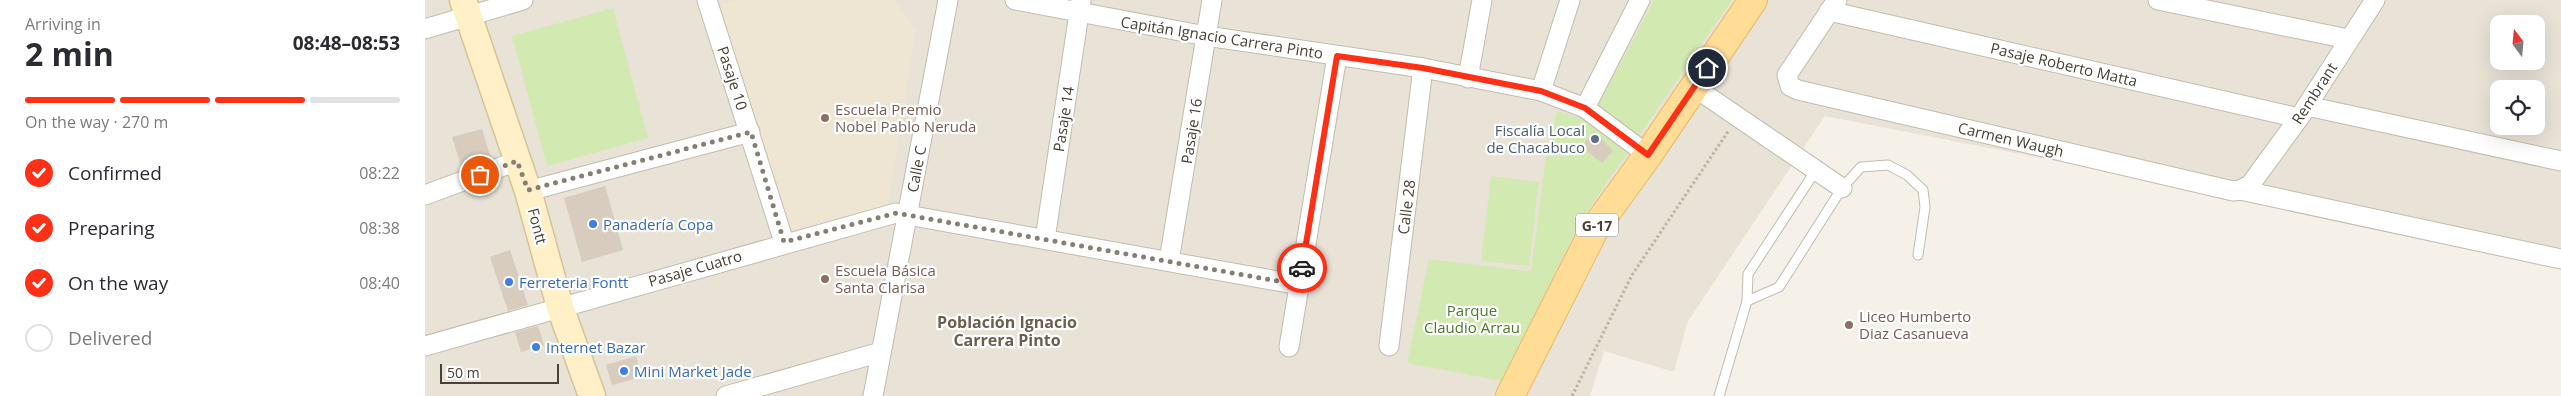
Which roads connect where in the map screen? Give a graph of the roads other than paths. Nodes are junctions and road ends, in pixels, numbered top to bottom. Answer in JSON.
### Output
{"nodes":[{"id":1,"x":523,"y":0,"type":"edge"},
{"id":2,"x":707,"y":0,"type":"edge"},
{"id":3,"x":948,"y":0,"type":"edge"},
{"id":4,"x":1015,"y":0,"type":"edge"},
{"id":5,"x":1212,"y":0,"type":"edge"},
{"id":6,"x":1482,"y":0,"type":"edge"},
{"id":7,"x":1570,"y":0,"type":"edge"},
{"id":8,"x":1640,"y":0,"type":"edge"},
{"id":9,"x":1753,"y":0,"type":"edge"},
{"id":10,"x":2158,"y":0,"type":"edge"},
{"id":11,"x":2375,"y":0,"type":"edge"},
{"id":12,"x":1833,"y":5,"type":"edge"},
{"id":13,"x":1080,"y":6,"type":"edge"},
{"id":14,"x":466,"y":8,"type":"edge"},
{"id":15,"x":425,"y":29,"type":"edge"},
{"id":16,"x":1206,"y":36,"type":"junction"},
{"id":17,"x":2348,"y":40,"type":"junction"},
{"id":18,"x":1337,"y":56,"type":"junction"},
{"id":19,"x":1423,"y":68,"type":"junction"},
{"id":20,"x":1468,"y":78,"type":"junction"},
{"id":21,"x":1694,"y":87,"type":"junction"},
{"id":22,"x":1541,"y":91,"type":"junction"},
{"id":23,"x":1585,"y":108,"type":"junction"},
{"id":24,"x":2303,"y":112,"type":"junction"},
{"id":25,"x":751,"y":132,"type":"junction"},
{"id":26,"x":1648,"y":155,"type":"junction"},
{"id":27,"x":517,"y":161,"type":"junction"},
{"id":28,"x":2561,"y":162,"type":"edge"},
{"id":29,"x":1816,"y":170,"type":"junction"},
{"id":30,"x":1842,"y":188,"type":"junction"},
{"id":31,"x":2245,"y":188,"type":"junction"},
{"id":32,"x":528,"y":190,"type":"junction"},
{"id":33,"x":425,"y":195,"type":"edge"},
{"id":34,"x":908,"y":214,"type":"junction"},
{"id":35,"x":1045,"y":239,"type":"junction"},
{"id":36,"x":784,"y":242,"type":"junction"},
{"id":37,"x":1918,"y":255,"type":"dead end"},
{"id":38,"x":2561,"y":259,"type":"edge"},
{"id":39,"x":1169,"y":261,"type":"junction"},
{"id":40,"x":1300,"y":285,"type":"junction"},
{"id":41,"x":1747,"y":301,"type":"junction"},
{"id":42,"x":560,"y":307,"type":"junction"},
{"id":43,"x":425,"y":346,"type":"edge"},
{"id":44,"x":1389,"y":346,"type":"dead end"},
{"id":45,"x":1289,"y":347,"type":"dead end"},
{"id":46,"x":881,"y":352,"type":"junction"},
{"id":47,"x":592,"y":396,"type":"edge"},
{"id":48,"x":726,"y":396,"type":"edge"},
{"id":49,"x":873,"y":396,"type":"edge"},
{"id":50,"x":1510,"y":396,"type":"edge"},
{"id":51,"x":1719,"y":396,"type":"edge"}],
"edges":[{"from":1,"to":14,"type":"street"},
{"from":2,"to":25,"type":"street","name":"Pasaje 10"},
{"from":3,"to":34,"type":"street","name":"Calle C"},
{"from":4,"to":13,"type":"street","name":"Capitán Ignacio Carrera Pinto"},
{"from":5,"to":16,"type":"street","name":"Pasaje 16"},
{"from":6,"to":20,"type":"street"},
{"from":7,"to":22,"type":"street"},
{"from":8,"to":23,"type":"street"},
{"from":9,"to":21,"type":"main road","number":"G-17"},
{"from":10,"to":17,"type":"street"},
{"from":11,"to":17,"type":"street","name":"Rembrant"},
{"from":12,"to":24,"type":"street","name":"Pasaje Roberto Matta"},
{"from":12,"to":31,"type":"street","name":"Carmen Waugh"},
{"from":13,"to":16,"type":"street","name":"Capitán Ignacio Carrera Pinto"},
{"from":13,"to":35,"type":"street","name":"Pasaje 14"},
{"from":14,"to":15,"type":"street"},
{"from":14,"to":27,"type":"main road","name":"Fontt"},
{"from":16,"to":18,"type":"street","name":"Capitán Ignacio Carrera Pinto"},
{"from":16,"to":39,"type":"street","name":"Pasaje 16"},
{"from":17,"to":24,"type":"street","name":"Rembrant"},
{"from":18,"to":19,"type":"street","name":"Capitán Ignacio Carrera Pinto"},
{"from":18,"to":40,"type":"street"},
{"from":19,"to":20,"type":"street","name":"Capitán Ignacio Carrera Pinto"},
{"from":19,"to":44,"type":"street","name":"Calle 28"},
{"from":20,"to":22,"type":"street","name":"Capitán Ignacio Carrera Pinto"},
{"from":21,"to":26,"type":"main road","number":"G-17"},
{"from":21,"to":29,"type":"street"},
{"from":22,"to":23,"type":"street","name":"Capitán Ignacio Carrera Pinto"},
{"from":23,"to":26,"type":"street","name":"Capitán Ignacio Carrera Pinto"},
{"from":24,"to":28,"type":"street","name":"Pasaje Roberto Matta"},
{"from":24,"to":31,"type":"street","name":"Rembrant"},
{"from":25,"to":32,"type":"street"},
{"from":25,"to":36,"type":"street","name":"Pasaje 10"},
{"from":26,"to":50,"type":"main road","number":"G-17"},
{"from":27,"to":32,"type":"main road","name":"Fontt"},
{"from":27,"to":33,"type":"street"},
{"from":29,"to":30,"type":"street"},
{"from":29,"to":41,"type":"lane"},
{"from":30,"to":37,"type":"lane"},
{"from":30,"to":41,"type":"lane"},
{"from":31,"to":38,"type":"street"},
{"from":32,"to":42,"type":"main road","name":"Fontt"},
{"from":34,"to":35,"type":"street","name":"Pasaje Cuatro"},
{"from":34,"to":36,"type":"street","name":"Pasaje Cuatro"},
{"from":34,"to":46,"type":"street","name":"Calle C"},
{"from":35,"to":39,"type":"street","name":"Pasaje Cuatro"},
{"from":36,"to":42,"type":"street","name":"Pasaje Cuatro"},
{"from":39,"to":40,"type":"street","name":"Pasaje Cuatro"},
{"from":40,"to":45,"type":"street"},
{"from":41,"to":51,"type":"lane"},
{"from":42,"to":43,"type":"street","name":"Pasaje Cuatro"},
{"from":42,"to":47,"type":"main road","name":"Fontt"},
{"from":46,"to":48,"type":"street"},
{"from":46,"to":49,"type":"street","name":"Calle C"}]}
